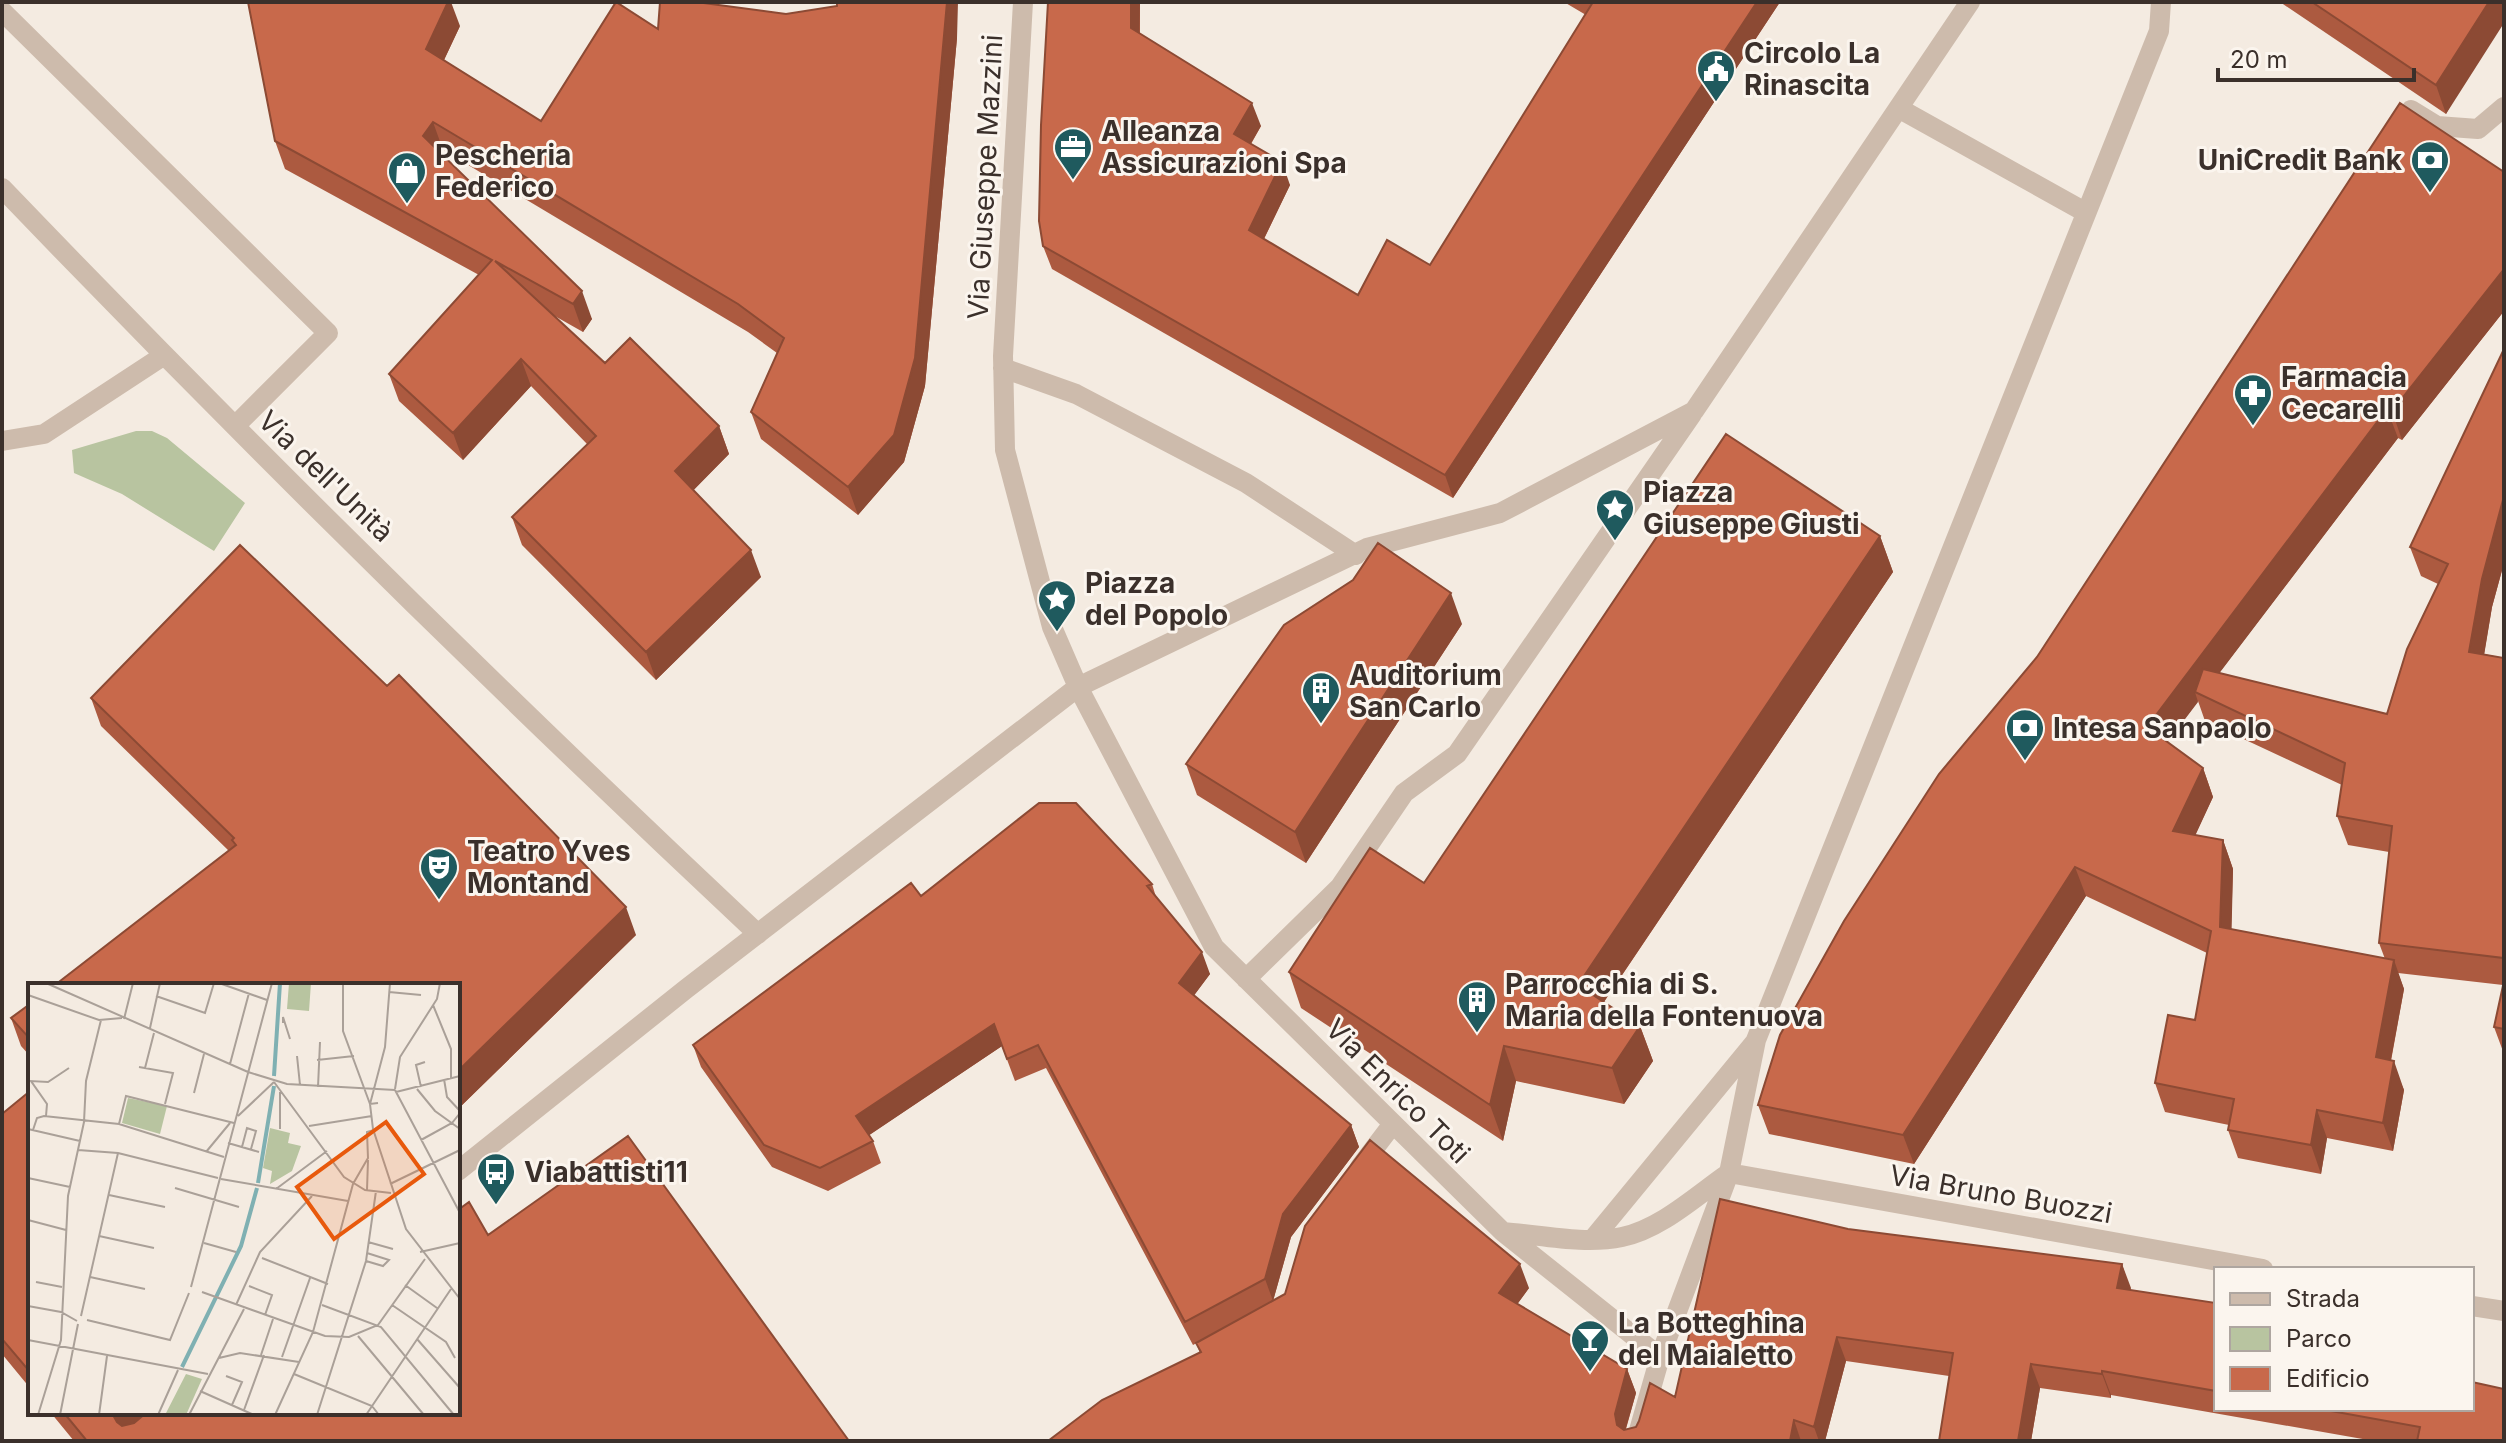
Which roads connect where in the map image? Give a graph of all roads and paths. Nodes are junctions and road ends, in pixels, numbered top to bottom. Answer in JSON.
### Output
{"nodes":[{"id":1,"x":1023,"y":2,"type":"edge"},
{"id":2,"x":1970,"y":2,"type":"edge"},
{"id":3,"x":2161,"y":2,"type":"edge"},
{"id":4,"x":2,"y":11,"type":"edge"},
{"id":5,"x":2504,"y":107,"type":"edge"},
{"id":6,"x":1900,"y":109,"type":"junction"},
{"id":7,"x":2411,"y":110,"type":"edge"},
{"id":8,"x":2,"y":188,"type":"edge"},
{"id":9,"x":2085,"y":212,"type":"junction"},
{"id":10,"x":163,"y":356,"type":"junction"},
{"id":11,"x":1003,"y":362,"type":"junction"},
{"id":12,"x":1694,"y":411,"type":"junction"},
{"id":13,"x":235,"y":426,"type":"junction"},
{"id":14,"x":2,"y":441,"type":"edge"},
{"id":15,"x":1356,"y":555,"type":"junction"},
{"id":16,"x":1078,"y":687,"type":"junction"},
{"id":17,"x":758,"y":934,"type":"junction"},
{"id":18,"x":1246,"y":979,"type":"junction"},
{"id":19,"x":1756,"y":1040,"type":"junction"},
{"id":20,"x":1392,"y":1125,"type":"junction"},
{"id":21,"x":460,"y":1169,"type":"edge"},
{"id":22,"x":1729,"y":1173,"type":"junction"},
{"id":23,"x":1347,"y":1185,"type":"edge"},
{"id":24,"x":1503,"y":1232,"type":"junction"},
{"id":25,"x":1592,"y":1240,"type":"junction"},
{"id":26,"x":2252,"y":1267,"type":"edge"},
{"id":27,"x":2474,"y":1306,"type":"edge"},
{"id":28,"x":2504,"y":1311,"type":"edge"},
{"id":29,"x":1660,"y":1357,"type":"junction"},
{"id":30,"x":1636,"y":1441,"type":"edge"}],
"edges":[{"from":1,"to":11,"type":"street","name":"Via Giuseppe Mazzini"},
{"from":2,"to":6,"type":"street"},
{"from":3,"to":9,"type":"street"},
{"from":4,"to":13,"type":"street"},
{"from":5,"to":7,"type":"street"},
{"from":6,"to":9,"type":"street"},
{"from":6,"to":12,"type":"street"},
{"from":8,"to":10,"type":"street","name":"Via dell'Unità"},
{"from":9,"to":19,"type":"street"},
{"from":10,"to":13,"type":"street","name":"Via dell'Unità"},
{"from":10,"to":14,"type":"street"},
{"from":11,"to":15,"type":"street"},
{"from":11,"to":16,"type":"street","name":"Via Giuseppe Mazzini"},
{"from":12,"to":15,"type":"street"},
{"from":12,"to":18,"type":"street"},
{"from":13,"to":17,"type":"street","name":"Via dell'Unità"},
{"from":15,"to":16,"type":"street"},
{"from":16,"to":17,"type":"street"},
{"from":16,"to":18,"type":"street","name":"Via Enrico Toti"},
{"from":17,"to":21,"type":"street"},
{"from":18,"to":20,"type":"street","name":"Via Enrico Toti"},
{"from":19,"to":22,"type":"street"},
{"from":19,"to":25,"type":"street"},
{"from":20,"to":23,"type":"street"},
{"from":20,"to":24,"type":"street","name":"Via Enrico Toti"},
{"from":22,"to":25,"type":"street"},
{"from":22,"to":26,"type":"street","name":"Via Bruno Buozzi"},
{"from":22,"to":29,"type":"street"},
{"from":24,"to":25,"type":"street"},
{"from":24,"to":29,"type":"street","name":"Via Enrico Toti"},
{"from":27,"to":28,"type":"street"},
{"from":29,"to":30,"type":"street"}]}
